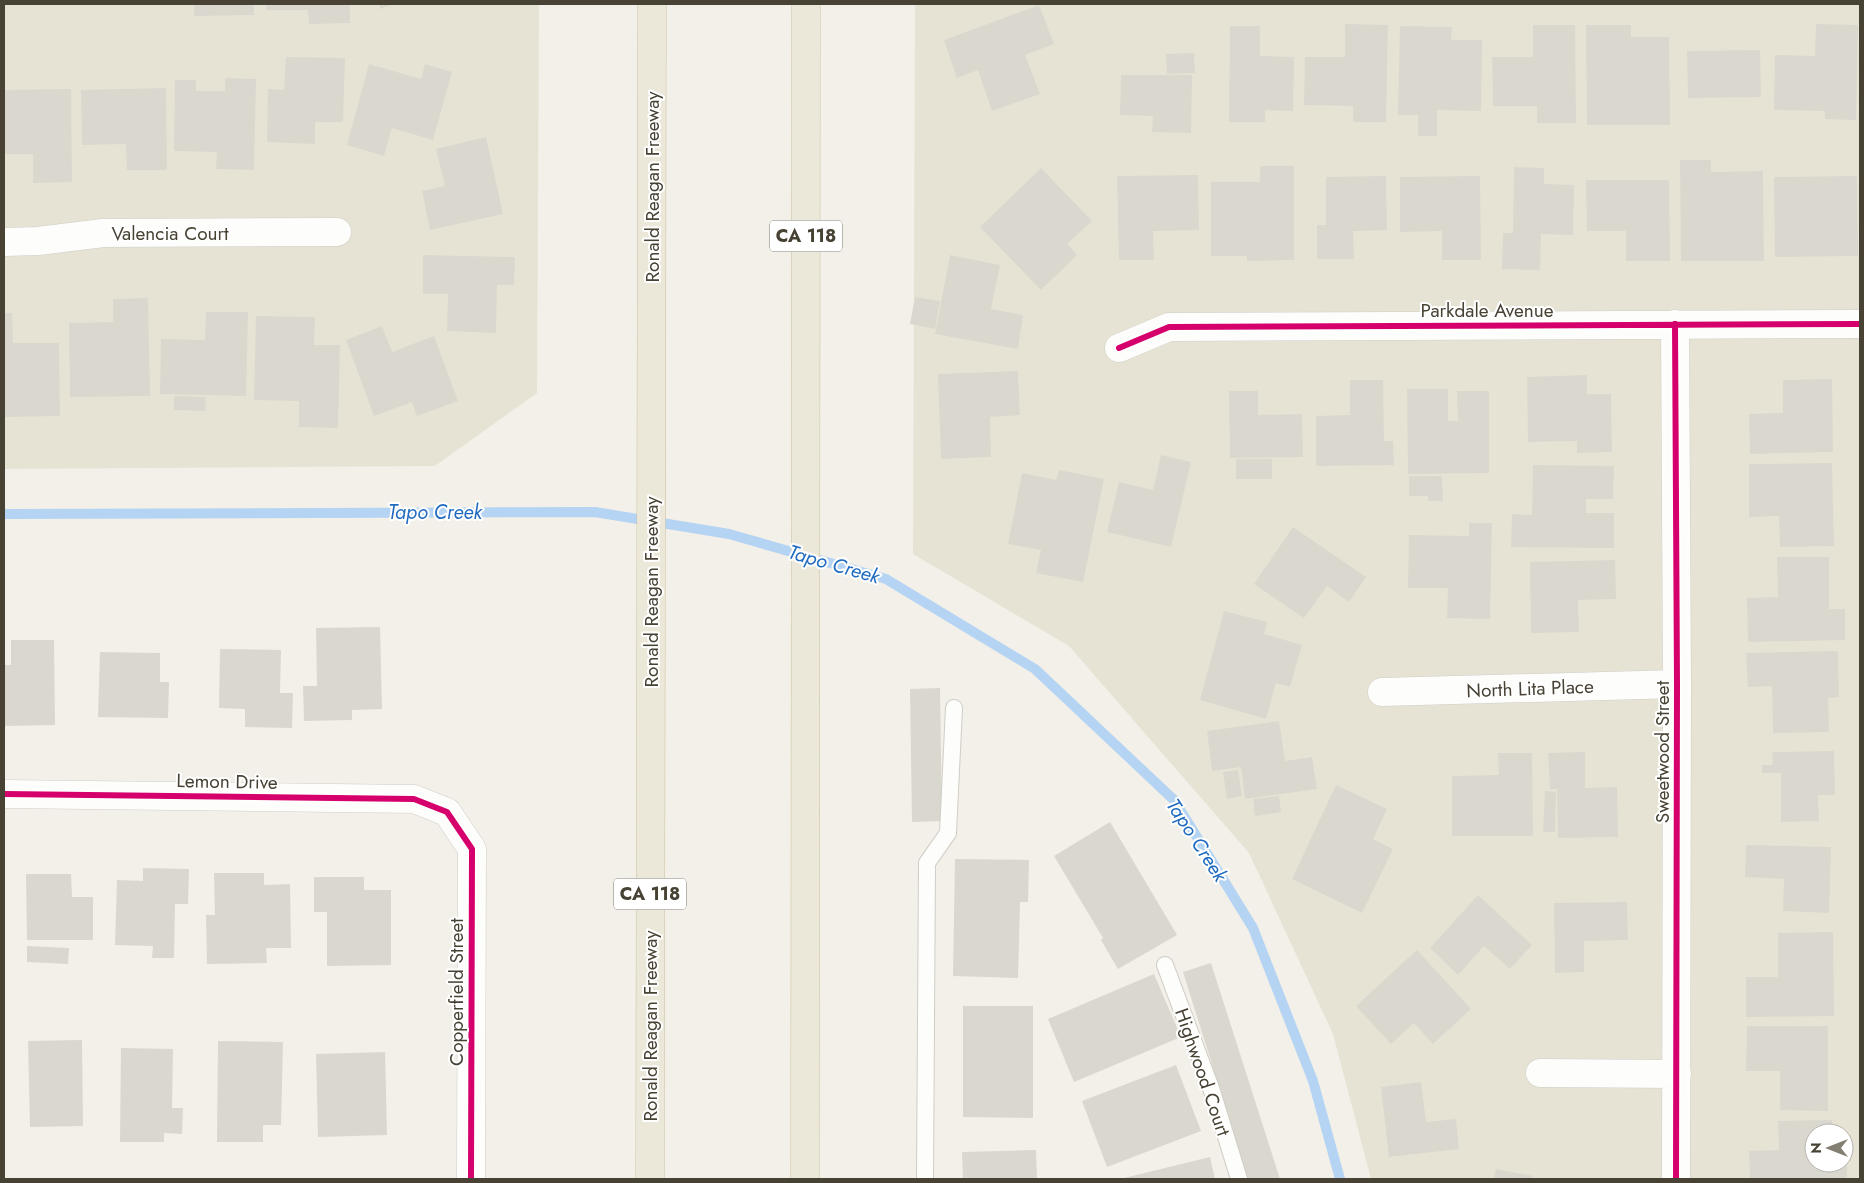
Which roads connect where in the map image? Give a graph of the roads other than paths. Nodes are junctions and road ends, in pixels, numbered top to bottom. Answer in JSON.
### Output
{"nodes":[{"id":1,"x":652,"y":4,"type":"edge"},
{"id":2,"x":806,"y":4,"type":"edge"},
{"id":3,"x":337,"y":232,"type":"dead end"},
{"id":4,"x":4,"y":242,"type":"edge"},
{"id":5,"x":1675,"y":324,"type":"junction"},
{"id":6,"x":1860,"y":324,"type":"edge"},
{"id":7,"x":1119,"y":348,"type":"dead end"},
{"id":8,"x":1677,"y":684,"type":"junction"},
{"id":9,"x":1382,"y":692,"type":"dead end"},
{"id":10,"x":954,"y":708,"type":"dead end"},
{"id":11,"x":4,"y":794,"type":"edge"},
{"id":12,"x":447,"y":812,"type":"joint"},
{"id":13,"x":1165,"y":965,"type":"dead end"},
{"id":14,"x":1540,"y":1073,"type":"dead end"},
{"id":15,"x":1677,"y":1074,"type":"junction"},
{"id":16,"x":470,"y":1179,"type":"edge"},
{"id":17,"x":650,"y":1179,"type":"edge"},
{"id":18,"x":805,"y":1179,"type":"edge"},
{"id":19,"x":925,"y":1179,"type":"edge"},
{"id":20,"x":1240,"y":1179,"type":"edge"},
{"id":21,"x":1676,"y":1179,"type":"edge"}],
"edges":[{"from":1,"to":17,"type":"highway","name":"Ronald Reagan Freeway","number":"CA 118"},
{"from":2,"to":18,"type":"highway","number":"CA 118"},
{"from":3,"to":4,"type":"street","name":"Valencia Court"},
{"from":5,"to":6,"type":"street","name":"Parkdale Avenue"},
{"from":5,"to":7,"type":"street","name":"Parkdale Avenue"},
{"from":5,"to":8,"type":"street","name":"Sweetwood Street"},
{"from":8,"to":9,"type":"street","name":"North Lita Place"},
{"from":8,"to":15,"type":"street","name":"Sweetwood Street"},
{"from":10,"to":19,"type":"lane"},
{"from":11,"to":12,"type":"street","name":"Lemon Drive"},
{"from":12,"to":16,"type":"street","name":"Copperfield Street"},
{"from":13,"to":20,"type":"lane","name":"Highwood Court"},
{"from":14,"to":15,"type":"street"},
{"from":15,"to":21,"type":"street","name":"Sweetwood Street"}]}
